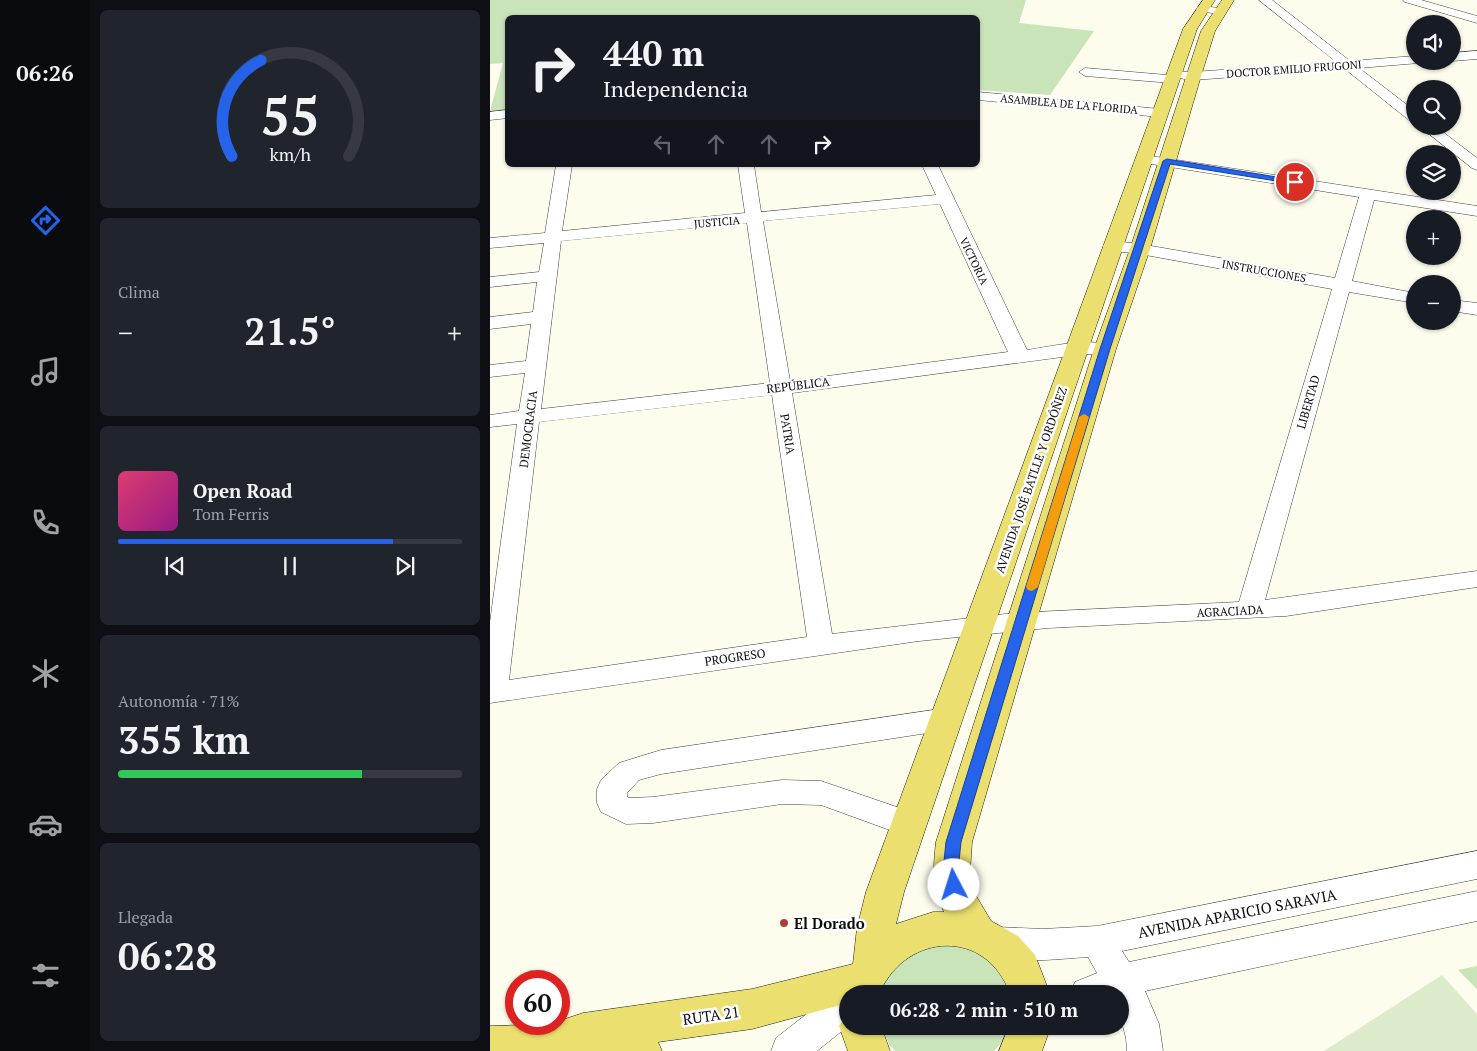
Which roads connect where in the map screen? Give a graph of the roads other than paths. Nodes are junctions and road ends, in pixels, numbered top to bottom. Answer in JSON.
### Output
{"nodes":[{"id":1,"x":1265,"y":0,"type":"edge"},
{"id":2,"x":1408,"y":0,"type":"edge"},
{"id":3,"x":1434,"y":0,"type":"edge"},
{"id":4,"x":1215,"y":5,"type":"edge"},
{"id":5,"x":1477,"y":11,"type":"edge"},
{"id":6,"x":1477,"y":20,"type":"edge"},
{"id":7,"x":1477,"y":55,"type":"edge"},
{"id":8,"x":1461,"y":56,"type":"edge"},
{"id":9,"x":1406,"y":61,"type":"edge"},
{"id":10,"x":1346,"y":65,"type":"junction"},
{"id":11,"x":1085,"y":72,"type":"dead end"},
{"id":12,"x":1179,"y":76,"type":"junction"},
{"id":13,"x":980,"y":96,"type":"edge"},
{"id":14,"x":1406,"y":111,"type":"edge"},
{"id":15,"x":1160,"y":112,"type":"junction"},
{"id":16,"x":505,"y":114,"type":"edge"},
{"id":17,"x":490,"y":116,"type":"edge"},
{"id":18,"x":1438,"y":135,"type":"edge"},
{"id":19,"x":1156,"y":160,"type":"junction"},
{"id":20,"x":1477,"y":165,"type":"edge"},
{"id":21,"x":564,"y":167,"type":"edge"},
{"id":22,"x":746,"y":167,"type":"edge"},
{"id":23,"x":931,"y":167,"type":"edge"},
{"id":24,"x":1368,"y":194,"type":"junction"},
{"id":25,"x":944,"y":199,"type":"junction"},
{"id":26,"x":1477,"y":211,"type":"edge"},
{"id":27,"x":754,"y":218,"type":"junction"},
{"id":28,"x":553,"y":237,"type":"junction"},
{"id":29,"x":490,"y":243,"type":"edge"},
{"id":30,"x":1112,"y":246,"type":"junction"},
{"id":31,"x":1140,"y":249,"type":"junction"},
{"id":32,"x":547,"y":276,"type":"junction"},
{"id":33,"x":490,"y":282,"type":"edge"},
{"id":34,"x":1342,"y":285,"type":"junction"},
{"id":35,"x":1406,"y":296,"type":"edge"},
{"id":36,"x":1461,"y":306,"type":"edge"},
{"id":37,"x":1477,"y":309,"type":"edge"},
{"id":38,"x":542,"y":317,"type":"junction"},
{"id":39,"x":490,"y":323,"type":"edge"},
{"id":40,"x":1077,"y":349,"type":"junction"},
{"id":41,"x":1105,"y":349,"type":"junction"},
{"id":42,"x":1020,"y":356,"type":"junction"},
{"id":43,"x":536,"y":366,"type":"junction"},
{"id":44,"x":490,"y":371,"type":"edge"},
{"id":45,"x":781,"y":388,"type":"junction"},
{"id":46,"x":530,"y":417,"type":"junction"},
{"id":47,"x":490,"y":421,"type":"edge"},
{"id":48,"x":1477,"y":579,"type":"edge"},
{"id":49,"x":1249,"y":610,"type":"junction"},
{"id":50,"x":1022,"y":621,"type":"junction"},
{"id":51,"x":980,"y":625,"type":"junction"},
{"id":52,"x":821,"y":644,"type":"junction"},
{"id":53,"x":492,"y":693,"type":"edge"},
{"id":54,"x":947,"y":719,"type":"junction"},
{"id":55,"x":910,"y":824,"type":"junction"},
{"id":56,"x":1477,"y":865,"type":"edge"},
{"id":57,"x":1477,"y":906,"type":"edge"},
{"id":58,"x":986,"y":937,"type":"junction"},
{"id":59,"x":1097,"y":941,"type":"junction"},
{"id":60,"x":1120,"y":980,"type":"junction"},
{"id":61,"x":863,"y":985,"type":"edge"},
{"id":62,"x":866,"y":985,"type":"edge"},
{"id":63,"x":1028,"y":985,"type":"edge"},
{"id":64,"x":1108,"y":985,"type":"edge"},
{"id":65,"x":839,"y":997,"type":"edge"},
{"id":66,"x":839,"y":1011,"type":"edge"},
{"id":67,"x":867,"y":1035,"type":"edge"},
{"id":68,"x":554,"y":1043,"type":"junction"},
{"id":69,"x":490,"y":1047,"type":"edge"},
{"id":70,"x":642,"y":1051,"type":"edge"},
{"id":71,"x":789,"y":1051,"type":"edge"},
{"id":72,"x":869,"y":1051,"type":"edge"},
{"id":73,"x":1145,"y":1051,"type":"edge"}],
"edges":[{"from":1,"to":10,"type":"street"},
{"from":2,"to":6,"type":"street"},
{"from":3,"to":5,"type":"street"},
{"from":4,"to":12,"type":"main road","name":"AVENIDA JOSÉ BATLLE Y ORDÓÑEZ"},
{"from":7,"to":8,"type":"street"},
{"from":9,"to":10,"type":"street","name":"DOCTOR EMILIO FRUGONI"},
{"from":10,"to":12,"type":"street","name":"DOCTOR EMILIO FRUGONI"},
{"from":10,"to":14,"type":"street"},
{"from":11,"to":12,"type":"street","name":"DOCTOR EMILIO FRUGONI"},
{"from":12,"to":15,"type":"main road","name":"AVENIDA JOSÉ BATLLE Y ORDÓÑEZ"},
{"from":12,"to":19,"type":"main road","name":"AVENIDA JOSÉ BATLLE Y ORDÓÑEZ"},
{"from":13,"to":15,"type":"street","name":"ASAMBLEA DE LA FLORIDA"},
{"from":15,"to":19,"type":"main road","name":"AVENIDA JOSÉ BATLLE Y ORDÓÑEZ"},
{"from":16,"to":17,"type":"street"},
{"from":18,"to":20,"type":"street"},
{"from":19,"to":24,"type":"street"},
{"from":19,"to":30,"type":"main road","name":"AVENIDA JOSÉ BATLLE Y ORDÓÑEZ"},
{"from":19,"to":31,"type":"main road","name":"AVENIDA JOSÉ BATLLE Y ORDÓÑEZ"},
{"from":21,"to":28,"type":"street","name":"DEMOCRACIA"},
{"from":22,"to":27,"type":"street","name":"PATRIA"},
{"from":23,"to":25,"type":"street","name":"VICTORIA"},
{"from":24,"to":26,"type":"street"},
{"from":24,"to":34,"type":"street","name":"LIBERTAD"},
{"from":25,"to":27,"type":"street","name":"JUSTICIA"},
{"from":25,"to":42,"type":"street","name":"VICTORIA"},
{"from":27,"to":28,"type":"street","name":"JUSTICIA"},
{"from":27,"to":45,"type":"street","name":"PATRIA"},
{"from":28,"to":29,"type":"street","name":"JUSTICIA"},
{"from":28,"to":32,"type":"street","name":"DEMOCRACIA"},
{"from":30,"to":31,"type":"street","name":"INSTRUCCIONES"},
{"from":30,"to":40,"type":"main road","name":"AVENIDA JOSÉ BATLLE Y ORDÓÑEZ"},
{"from":31,"to":34,"type":"street","name":"INSTRUCCIONES"},
{"from":31,"to":41,"type":"main road","name":"AVENIDA JOSÉ BATLLE Y ORDÓÑEZ"},
{"from":32,"to":33,"type":"street"},
{"from":32,"to":38,"type":"street","name":"DEMOCRACIA"},
{"from":34,"to":35,"type":"street","name":"INSTRUCCIONES"},
{"from":34,"to":49,"type":"street","name":"LIBERTAD"},
{"from":36,"to":37,"type":"street"},
{"from":38,"to":39,"type":"street"},
{"from":38,"to":43,"type":"street","name":"DEMOCRACIA"},
{"from":40,"to":41,"type":"street","name":"REPÚBLICA"},
{"from":40,"to":42,"type":"street","name":"REPÚBLICA"},
{"from":40,"to":51,"type":"main road","name":"AVENIDA JOSÉ BATLLE Y ORDÓÑEZ"},
{"from":41,"to":50,"type":"main road","name":"AVENIDA JOSÉ BATLLE Y ORDÓÑEZ"},
{"from":42,"to":45,"type":"street","name":"REPÚBLICA"},
{"from":43,"to":44,"type":"street"},
{"from":43,"to":46,"type":"street","name":"DEMOCRACIA"},
{"from":45,"to":46,"type":"street","name":"REPÚBLICA"},
{"from":45,"to":52,"type":"street","name":"PATRIA"},
{"from":46,"to":47,"type":"street","name":"REPÚBLICA"},
{"from":46,"to":53,"type":"street","name":"DEMOCRACIA"},
{"from":48,"to":49,"type":"street","name":"AGRACIADA"},
{"from":49,"to":50,"type":"street","name":"AGRACIADA"},
{"from":50,"to":51,"type":"street","name":"AGRACIADA"},
{"from":50,"to":58,"type":"main road","name":"AVENIDA JOSÉ BATLLE Y ORDÓÑEZ"},
{"from":51,"to":52,"type":"street","name":"PROGRESO"},
{"from":51,"to":54,"type":"main road","name":"AVENIDA JOSÉ BATLLE Y ORDÓÑEZ"},
{"from":52,"to":53,"type":"street","name":"PROGRESO"},
{"from":54,"to":55,"type":"main road","name":"AVENIDA JOSÉ BATLLE Y ORDÓÑEZ"},
{"from":54,"to":55,"type":"street"},
{"from":55,"to":61,"type":"main road","name":"AVENIDA JOSÉ BATLLE Y ORDÓÑEZ"},
{"from":56,"to":59,"type":"street","name":"AVENIDA APARICIO SARAVIA"},
{"from":57,"to":60,"type":"street"},
{"from":58,"to":59,"type":"street","name":"AVENIDA APARICIO SARAVIA"},
{"from":58,"to":62,"type":"main road"},
{"from":58,"to":63,"type":"main road","name":"AVENIDA JOSÉ BATLLE Y ORDÓÑEZ"},
{"from":59,"to":60,"type":"street"},
{"from":60,"to":64,"type":"street"},
{"from":60,"to":73,"type":"street"},
{"from":65,"to":68,"type":"main road","name":"RUTA 21"},
{"from":66,"to":71,"type":"street"},
{"from":67,"to":72,"type":"main road"},
{"from":68,"to":69,"type":"main road","name":"RUTA 21"},
{"from":68,"to":70,"type":"main road","name":"RUTA 21"}]}
